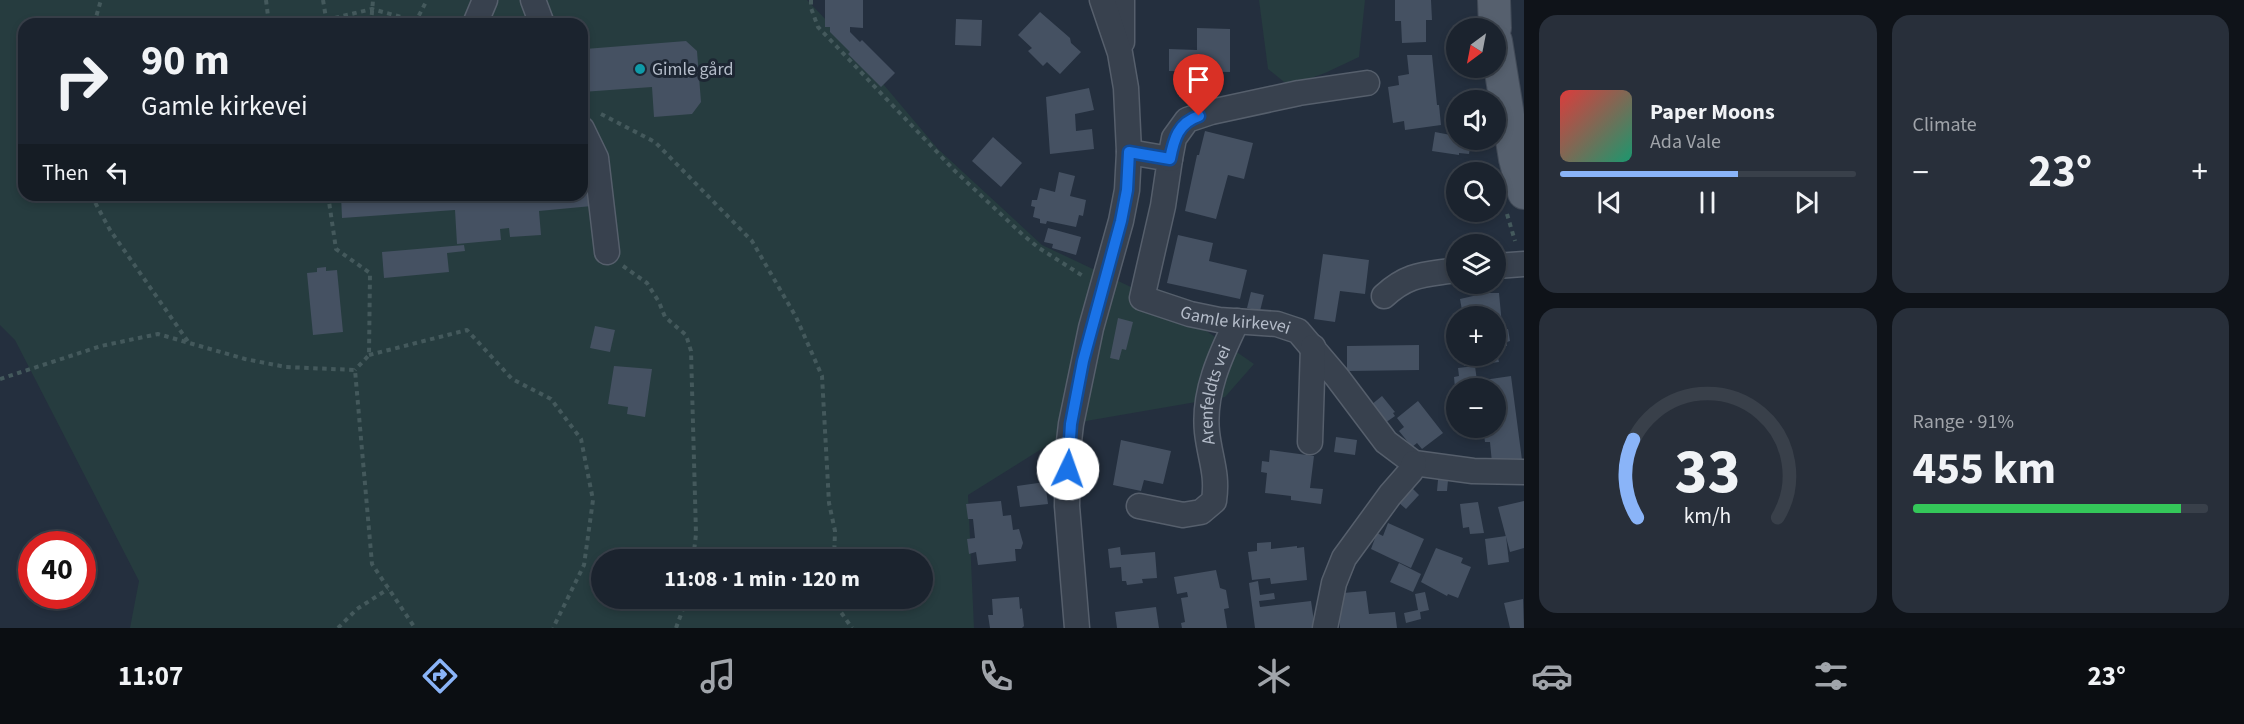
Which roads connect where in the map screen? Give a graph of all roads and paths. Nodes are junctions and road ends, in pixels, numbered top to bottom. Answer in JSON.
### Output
{"nodes":[{"id":1,"x":101,"y":0,"type":"edge"},
{"id":2,"x":266,"y":0,"type":"edge"},
{"id":3,"x":323,"y":0,"type":"edge"},
{"id":4,"x":373,"y":0,"type":"edge"},
{"id":5,"x":427,"y":0,"type":"edge"},
{"id":6,"x":485,"y":0,"type":"edge"},
{"id":7,"x":533,"y":0,"type":"edge"},
{"id":8,"x":811,"y":0,"type":"edge"},
{"id":9,"x":1102,"y":0,"type":"edge"},
{"id":10,"x":1122,"y":0,"type":"edge"},
{"id":11,"x":1494,"y":0,"type":"edge"},
{"id":12,"x":372,"y":9,"type":"junction"},
{"id":13,"x":96,"y":18,"type":"edge"},
{"id":14,"x":268,"y":18,"type":"edge"},
{"id":15,"x":326,"y":18,"type":"edge"},
{"id":16,"x":341,"y":18,"type":"edge"},
{"id":17,"x":371,"y":18,"type":"edge"},
{"id":18,"x":405,"y":18,"type":"edge"},
{"id":19,"x":418,"y":18,"type":"edge"},
{"id":20,"x":478,"y":18,"type":"edge"},
{"id":21,"x":540,"y":18,"type":"edge"},
{"id":22,"x":1495,"y":18,"type":"edge"},
{"id":23,"x":1120,"y":53,"type":"junction"},
{"id":24,"x":1501,"y":78,"type":"edge"},
{"id":25,"x":1367,"y":83,"type":"dead end"},
{"id":26,"x":588,"y":119,"type":"edge"},
{"id":27,"x":588,"y":123,"type":"edge"},
{"id":28,"x":1129,"y":152,"type":"junction"},
{"id":29,"x":1170,"y":159,"type":"junction"},
{"id":30,"x":1515,"y":200,"type":"edge"},
{"id":31,"x":94,"y":201,"type":"edge"},
{"id":32,"x":329,"y":201,"type":"edge"},
{"id":33,"x":607,"y":252,"type":"joint"},
{"id":34,"x":1523,"y":264,"type":"edge"},
{"id":35,"x":1506,"y":265,"type":"edge"},
{"id":36,"x":1446,"y":272,"type":"edge"},
{"id":37,"x":1103,"y":286,"type":"junction"},
{"id":38,"x":1384,"y":296,"type":"dead end"},
{"id":39,"x":1237,"y":321,"type":"junction"},
{"id":40,"x":189,"y":344,"type":"junction"},
{"id":41,"x":1313,"y":347,"type":"junction"},
{"id":42,"x":369,"y":356,"type":"junction"},
{"id":43,"x":354,"y":370,"type":"junction"},
{"id":44,"x":0,"y":379,"type":"edge"},
{"id":45,"x":1310,"y":442,"type":"dead end"},
{"id":46,"x":1414,"y":463,"type":"junction"},
{"id":47,"x":1524,"y":472,"type":"edge"},
{"id":48,"x":1139,"y":506,"type":"dead end"},
{"id":49,"x":694,"y":549,"type":"edge"},
{"id":50,"x":834,"y":549,"type":"edge"},
{"id":51,"x":388,"y":589,"type":"junction"},
{"id":52,"x":683,"y":609,"type":"edge"},
{"id":53,"x":839,"y":609,"type":"edge"},
{"id":54,"x":338,"y":628,"type":"edge"},
{"id":55,"x":415,"y":628,"type":"edge"},
{"id":56,"x":553,"y":628,"type":"edge"},
{"id":57,"x":676,"y":628,"type":"edge"},
{"id":58,"x":852,"y":628,"type":"edge"},
{"id":59,"x":1077,"y":628,"type":"edge"},
{"id":60,"x":1325,"y":628,"type":"edge"}],
"edges":[{"from":1,"to":13,"type":"path"},
{"from":2,"to":14,"type":"path"},
{"from":3,"to":15,"type":"path"},
{"from":4,"to":12,"type":"path"},
{"from":5,"to":19,"type":"path"},
{"from":6,"to":20,"type":"street"},
{"from":7,"to":21,"type":"street"},
{"from":8,"to":37,"type":"path"},
{"from":9,"to":23,"type":"street"},
{"from":10,"to":23,"type":"street"},
{"from":11,"to":22,"type":"main road"},
{"from":12,"to":16,"type":"path"},
{"from":12,"to":17,"type":"path"},
{"from":12,"to":18,"type":"path"},
{"from":23,"to":28,"type":"street"},
{"from":24,"to":30,"type":"main road"},
{"from":25,"to":29,"type":"street","name":"Gamle kirkevei"},
{"from":26,"to":50,"type":"path"},
{"from":27,"to":33,"type":"street"},
{"from":28,"to":29,"type":"street"},
{"from":28,"to":37,"type":"street"},
{"from":29,"to":39,"type":"street","name":"Gamle kirkevei"},
{"from":30,"to":34,"type":"path"},
{"from":31,"to":40,"type":"path"},
{"from":32,"to":42,"type":"path"},
{"from":33,"to":49,"type":"path"},
{"from":34,"to":35,"type":"street"},
{"from":36,"to":38,"type":"street"},
{"from":37,"to":59,"type":"street"},
{"from":39,"to":41,"type":"street","name":"Gamle kirkevei"},
{"from":39,"to":48,"type":"street","name":"Arenfeldts vei"},
{"from":40,"to":43,"type":"path"},
{"from":40,"to":44,"type":"path"},
{"from":41,"to":45,"type":"street"},
{"from":41,"to":46,"type":"street","name":"Gamle kirkevei"},
{"from":42,"to":43,"type":"path"},
{"from":42,"to":56,"type":"path"},
{"from":43,"to":51,"type":"path"},
{"from":46,"to":47,"type":"street","name":"Gamle kirkevei"},
{"from":46,"to":60,"type":"street"},
{"from":51,"to":54,"type":"path"},
{"from":51,"to":55,"type":"path"},
{"from":52,"to":57,"type":"path"},
{"from":53,"to":58,"type":"path"}]}
